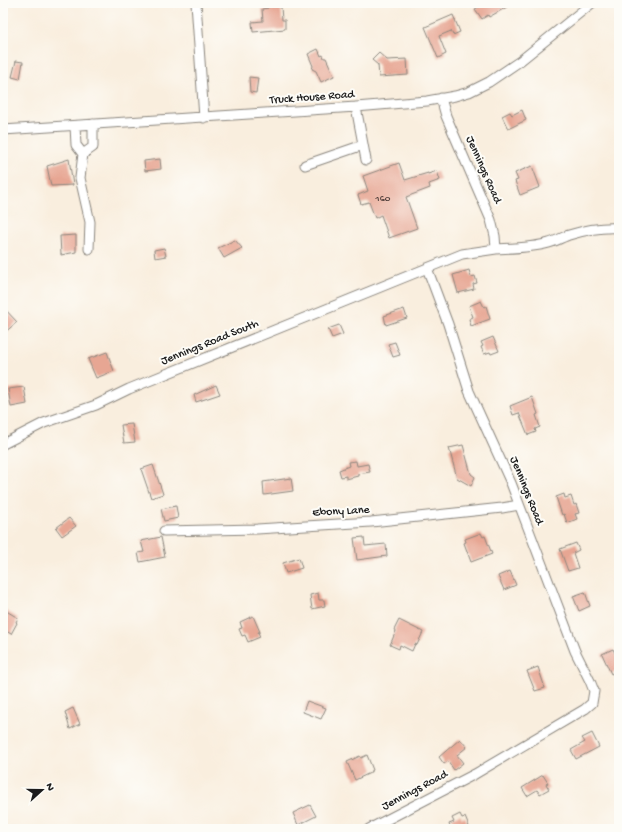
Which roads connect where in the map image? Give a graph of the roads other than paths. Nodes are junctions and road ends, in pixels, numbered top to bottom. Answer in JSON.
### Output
{"nodes":[{"id":1,"x":196,"y":3,"type":"edge"},
{"id":2,"x":592,"y":3,"type":"edge"},
{"id":3,"x":441,"y":98,"type":"junction"},
{"id":4,"x":356,"y":107,"type":"junction"},
{"id":5,"x":204,"y":118,"type":"junction"},
{"id":6,"x":93,"y":124,"type":"junction"},
{"id":7,"x":75,"y":126,"type":"junction"},
{"id":8,"x":3,"y":130,"type":"edge"},
{"id":9,"x":363,"y":145,"type":"junction"},
{"id":10,"x":84,"y":154,"type":"junction"},
{"id":11,"x":366,"y":160,"type":"dead end"},
{"id":12,"x":305,"y":165,"type":"dead end"},
{"id":13,"x":619,"y":228,"type":"edge"},
{"id":14,"x":89,"y":249,"type":"dead end"},
{"id":15,"x":496,"y":249,"type":"junction"},
{"id":16,"x":427,"y":268,"type":"junction"},
{"id":17,"x":3,"y":444,"type":"edge"},
{"id":18,"x":519,"y":505,"type":"junction"},
{"id":19,"x":164,"y":530,"type":"dead end"},
{"id":20,"x":369,"y":829,"type":"edge"}],
"edges":[{"from":1,"to":5,"type":"street"},
{"from":2,"to":3,"type":"street","name":"Truck House Road"},
{"from":3,"to":4,"type":"street","name":"Truck House Road"},
{"from":3,"to":15,"type":"street","name":"Jennings Road"},
{"from":4,"to":5,"type":"street","name":"Truck House Road"},
{"from":4,"to":9,"type":"street"},
{"from":5,"to":6,"type":"street","name":"Truck House Road"},
{"from":6,"to":7,"type":"street","name":"Truck House Road"},
{"from":6,"to":10,"type":"street"},
{"from":7,"to":8,"type":"street","name":"Truck House Road"},
{"from":7,"to":10,"type":"street"},
{"from":9,"to":11,"type":"street"},
{"from":9,"to":12,"type":"street"},
{"from":10,"to":14,"type":"street"},
{"from":13,"to":15,"type":"street"},
{"from":15,"to":16,"type":"street"},
{"from":16,"to":17,"type":"street","name":"Jennings Road South"},
{"from":16,"to":18,"type":"street","name":"Jennings Road"},
{"from":18,"to":19,"type":"street","name":"Ebony Lane"},
{"from":18,"to":20,"type":"street","name":"Jennings Road"}]}
